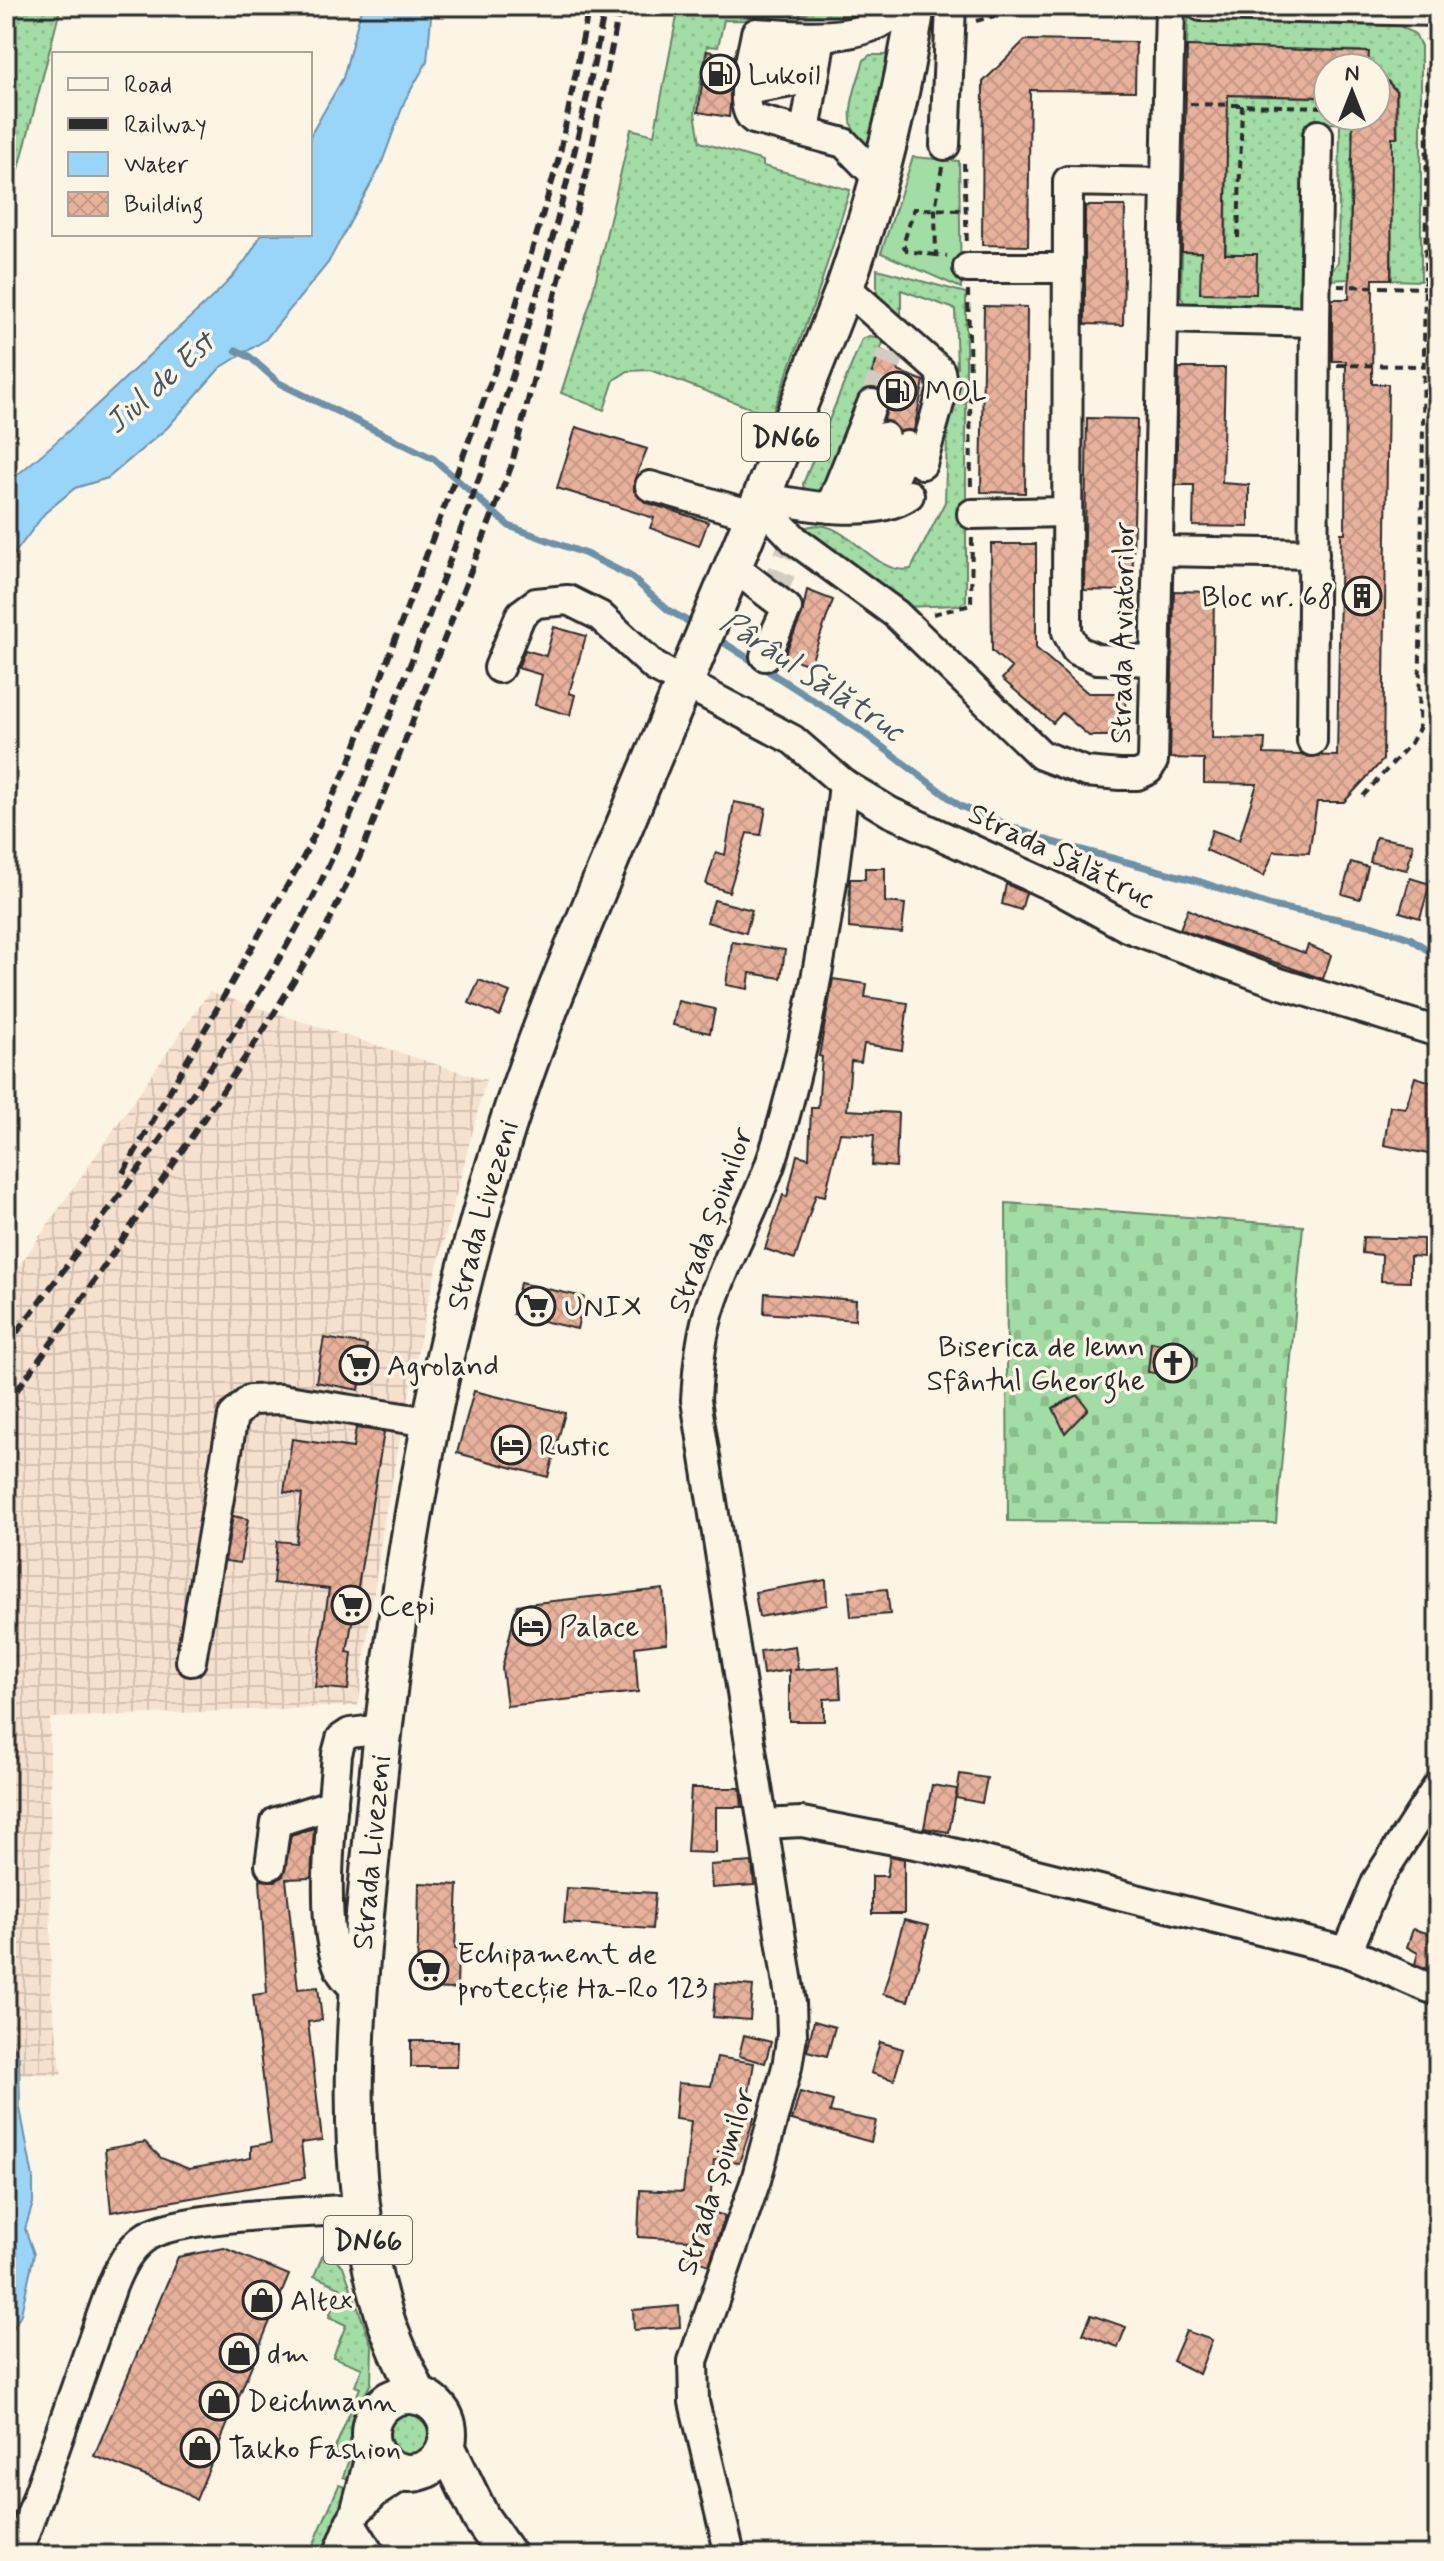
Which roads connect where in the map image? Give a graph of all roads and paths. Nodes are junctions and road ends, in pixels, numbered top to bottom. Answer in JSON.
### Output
{"nodes":[{"id":1,"x":906,"y":6,"type":"edge"},
{"id":2,"x":916,"y":6,"type":"edge"},
{"id":3,"x":951,"y":6,"type":"edge"},
{"id":4,"x":1170,"y":6,"type":"edge"},
{"id":5,"x":1201,"y":6,"type":"edge"},
{"id":6,"x":1438,"y":11,"type":"edge"},
{"id":7,"x":816,"y":61,"type":"junction"},
{"id":8,"x":749,"y":76,"type":"junction"},
{"id":9,"x":1168,"y":104,"type":"junction"},
{"id":10,"x":1242,"y":105,"type":"junction"},
{"id":11,"x":1312,"y":107,"type":"edge"},
{"id":12,"x":805,"y":132,"type":"junction"},
{"id":13,"x":1318,"y":135,"type":"dead end"},
{"id":14,"x":945,"y":145,"type":"joint"},
{"id":15,"x":880,"y":180,"type":"junction"},
{"id":16,"x":1166,"y":183,"type":"junction"},
{"id":17,"x":935,"y":210,"type":"junction"},
{"id":18,"x":966,"y":210,"type":"dead end"},
{"id":19,"x":1238,"y":238,"type":"dead end"},
{"id":20,"x":936,"y":255,"type":"junction"},
{"id":21,"x":960,"y":262,"type":"joint"},
{"id":22,"x":1066,"y":268,"type":"junction"},
{"id":23,"x":1316,"y":285,"type":"junction"},
{"id":24,"x":845,"y":287,"type":"junction"},
{"id":25,"x":1425,"y":288,"type":"dead end"},
{"id":26,"x":1163,"y":318,"type":"junction"},
{"id":27,"x":1315,"y":322,"type":"junction"},
{"id":28,"x":1315,"y":365,"type":"junction"},
{"id":29,"x":1425,"y":366,"type":"dead end"},
{"id":30,"x":896,"y":439,"type":"junction"},
{"id":31,"x":650,"y":486,"type":"dead end"},
{"id":32,"x":758,"y":504,"type":"junction"},
{"id":33,"x":869,"y":504,"type":"junction"},
{"id":34,"x":1066,"y":512,"type":"junction"},
{"id":35,"x":972,"y":514,"type":"dead end"},
{"id":36,"x":1158,"y":551,"type":"junction"},
{"id":37,"x":1314,"y":554,"type":"junction"},
{"id":38,"x":727,"y":575,"type":"junction"},
{"id":39,"x":765,"y":656,"type":"dead end"},
{"id":40,"x":1155,"y":661,"type":"junction"},
{"id":41,"x":499,"y":668,"type":"dead end"},
{"id":42,"x":688,"y":674,"type":"junction"},
{"id":43,"x":1312,"y":741,"type":"dead end"},
{"id":44,"x":844,"y":784,"type":"junction"},
{"id":45,"x":1438,"y":1032,"type":"edge"},
{"id":46,"x":429,"y":1422,"type":"junction"},
{"id":47,"x":191,"y":1661,"type":"dead end"},
{"id":48,"x":382,"y":1729,"type":"junction"},
{"id":49,"x":1438,"y":1786,"type":"edge"},
{"id":50,"x":333,"y":1804,"type":"junction"},
{"id":51,"x":763,"y":1824,"type":"junction"},
{"id":52,"x":270,"y":1865,"type":"dead end"},
{"id":53,"x":1347,"y":1952,"type":"junction"},
{"id":54,"x":1438,"y":1991,"type":"edge"},
{"id":55,"x":360,"y":1993,"type":"junction"},
{"id":56,"x":362,"y":2209,"type":"junction"},
{"id":57,"x":402,"y":2399,"type":"junction"},
{"id":58,"x":446,"y":2446,"type":"junction"},
{"id":59,"x":372,"y":2448,"type":"junction"},
{"id":60,"x":411,"y":2473,"type":"junction"},
{"id":61,"x":353,"y":2517,"type":"junction"},
{"id":62,"x":481,"y":2518,"type":"junction"},
{"id":63,"x":17,"y":2555,"type":"edge"},
{"id":64,"x":338,"y":2555,"type":"edge"},
{"id":65,"x":371,"y":2555,"type":"edge"},
{"id":66,"x":507,"y":2555,"type":"edge"},
{"id":67,"x":730,"y":2555,"type":"edge"}],
"edges":[{"from":1,"to":7,"type":"street"},
{"from":2,"to":15,"type":"main road","number":"DN66"},
{"from":3,"to":14,"type":"street"},
{"from":4,"to":9,"type":"street","name":"Strada Aviatorilor"},
{"from":5,"to":6,"type":"street"},
{"from":7,"to":8,"type":"street"},
{"from":7,"to":8,"type":"street"},
{"from":7,"to":12,"type":"street"},
{"from":8,"to":12,"type":"street"},
{"from":9,"to":10,"type":"path"},
{"from":9,"to":16,"type":"street","name":"Strada Aviatorilor"},
{"from":10,"to":11,"type":"path"},
{"from":10,"to":19,"type":"path"},
{"from":12,"to":15,"type":"street"},
{"from":13,"to":23,"type":"street"},
{"from":14,"to":17,"type":"path"},
{"from":15,"to":24,"type":"main road","number":"DN66"},
{"from":16,"to":22,"type":"street"},
{"from":16,"to":26,"type":"street","name":"Strada Aviatorilor"},
{"from":17,"to":18,"type":"path"},
{"from":17,"to":20,"type":"path"},
{"from":17,"to":20,"type":"path"},
{"from":20,"to":21,"type":"path"},
{"from":21,"to":22,"type":"street"},
{"from":22,"to":34,"type":"street"},
{"from":23,"to":25,"type":"path"},
{"from":23,"to":27,"type":"street"},
{"from":24,"to":30,"type":"street"},
{"from":24,"to":32,"type":"main road","number":"DN66"},
{"from":26,"to":27,"type":"street"},
{"from":26,"to":36,"type":"street","name":"Strada Aviatorilor"},
{"from":27,"to":28,"type":"street"},
{"from":28,"to":29,"type":"path"},
{"from":28,"to":37,"type":"street"},
{"from":30,"to":33,"type":"street"},
{"from":30,"to":33,"type":"street"},
{"from":31,"to":32,"type":"street"},
{"from":32,"to":33,"type":"street"},
{"from":32,"to":38,"type":"main road","number":"DN66"},
{"from":32,"to":40,"type":"street","name":"Strada Aviatorilor"},
{"from":34,"to":35,"type":"street"},
{"from":34,"to":40,"type":"street"},
{"from":36,"to":37,"type":"street"},
{"from":36,"to":40,"type":"street","name":"Strada Aviatorilor"},
{"from":37,"to":43,"type":"street"},
{"from":38,"to":39,"type":"street"},
{"from":38,"to":42,"type":"main road","number":"DN66"},
{"from":41,"to":42,"type":"street","name":"Strada Sălătruc"},
{"from":42,"to":44,"type":"street","name":"Strada Sălătruc"},
{"from":42,"to":46,"type":"main road","name":"Strada Livezeni","number":"DN66"},
{"from":44,"to":45,"type":"street","name":"Strada Sălătruc"},
{"from":44,"to":51,"type":"street","name":"Strada Șoimilor"},
{"from":46,"to":47,"type":"street"},
{"from":46,"to":48,"type":"main road","name":"Strada Livezeni","number":"DN66"},
{"from":48,"to":50,"type":"street"},
{"from":48,"to":55,"type":"main road","name":"Strada Livezeni","number":"DN66"},
{"from":49,"to":53,"type":"street"},
{"from":50,"to":52,"type":"street"},
{"from":50,"to":55,"type":"street"},
{"from":51,"to":53,"type":"street"},
{"from":51,"to":67,"type":"street","name":"Strada Șoimilor"},
{"from":53,"to":54,"type":"street"},
{"from":55,"to":56,"type":"main road","name":"Strada Livezeni","number":"DN66"},
{"from":56,"to":57,"type":"main road","name":"Strada Livezeni","number":"DN66"},
{"from":56,"to":63,"type":"street"},
{"from":57,"to":58,"type":"main road"},
{"from":57,"to":59,"type":"main road"},
{"from":58,"to":60,"type":"main road"},
{"from":58,"to":62,"type":"main road"},
{"from":59,"to":60,"type":"main road"},
{"from":59,"to":61,"type":"street"},
{"from":60,"to":61,"type":"street"},
{"from":60,"to":62,"type":"main road"},
{"from":61,"to":64,"type":"street"},
{"from":61,"to":65,"type":"street"},
{"from":62,"to":66,"type":"main road"}]}
